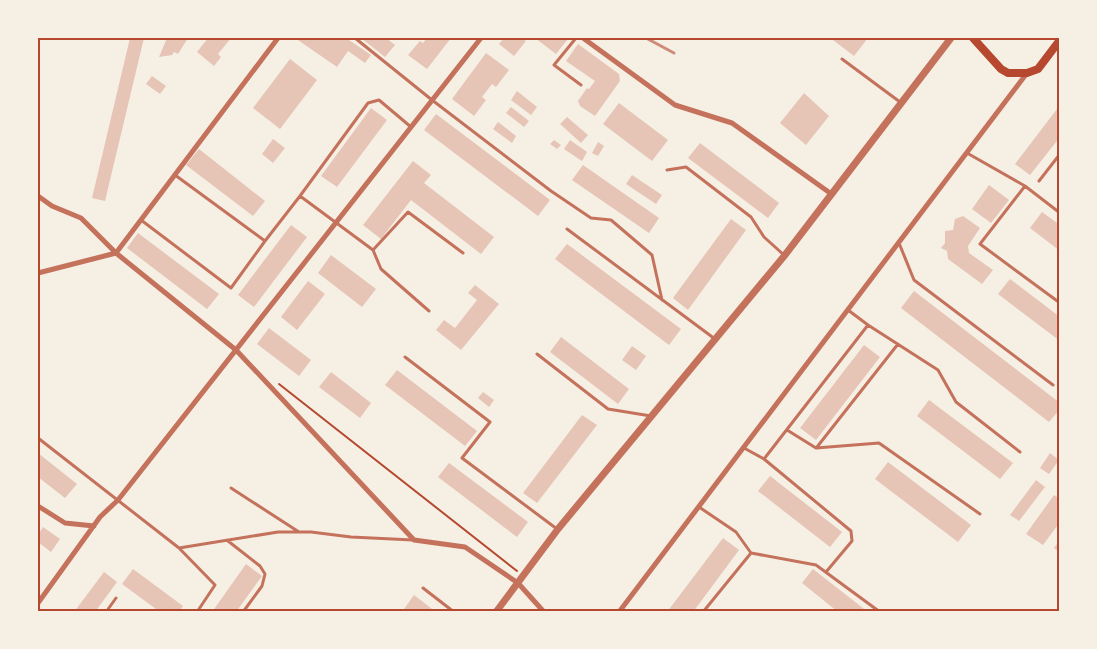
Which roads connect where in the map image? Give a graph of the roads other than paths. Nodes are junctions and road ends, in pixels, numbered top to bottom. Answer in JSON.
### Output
{"nodes":[{"id":1,"x":278,"y":38,"type":"edge"},
{"id":2,"x":355,"y":38,"type":"edge"},
{"id":3,"x":481,"y":38,"type":"edge"},
{"id":4,"x":576,"y":38,"type":"edge"},
{"id":5,"x":582,"y":38,"type":"edge"},
{"id":6,"x":951,"y":38,"type":"edge"},
{"id":7,"x":973,"y":38,"type":"edge"},
{"id":8,"x":1060,"y":40,"type":"edge"},
{"id":9,"x":842,"y":59,"type":"dead end"},
{"id":10,"x":1027,"y":73,"type":"junction"},
{"id":11,"x":581,"y":85,"type":"dead end"},
{"id":12,"x":432,"y":100,"type":"junction"},
{"id":13,"x":901,"y":102,"type":"junction"},
{"id":14,"x":411,"y":127,"type":"junction"},
{"id":15,"x":967,"y":153,"type":"junction"},
{"id":16,"x":1060,"y":154,"type":"edge"},
{"id":17,"x":667,"y":170,"type":"dead end"},
{"id":18,"x":175,"y":175,"type":"junction"},
{"id":19,"x":1039,"y":181,"type":"dead end"},
{"id":20,"x":1025,"y":186,"type":"junction"},
{"id":21,"x":830,"y":193,"type":"junction"},
{"id":22,"x":38,"y":196,"type":"edge"},
{"id":23,"x":300,"y":196,"type":"junction"},
{"id":24,"x":1060,"y":213,"type":"edge"},
{"id":25,"x":141,"y":220,"type":"junction"},
{"id":26,"x":336,"y":222,"type":"junction"},
{"id":27,"x":567,"y":229,"type":"dead end"},
{"id":28,"x":265,"y":241,"type":"junction"},
{"id":29,"x":899,"y":242,"type":"junction"},
{"id":30,"x":373,"y":250,"type":"junction"},
{"id":31,"x":116,"y":253,"type":"junction"},
{"id":32,"x":463,"y":253,"type":"dead end"},
{"id":33,"x":785,"y":255,"type":"junction"},
{"id":34,"x":38,"y":273,"type":"edge"},
{"id":35,"x":662,"y":300,"type":"junction"},
{"id":36,"x":1060,"y":303,"type":"edge"},
{"id":37,"x":848,"y":310,"type":"junction"},
{"id":38,"x":429,"y":311,"type":"dead end"},
{"id":39,"x":868,"y":325,"type":"junction"},
{"id":40,"x":715,"y":340,"type":"junction"},
{"id":41,"x":898,"y":344,"type":"junction"},
{"id":42,"x":236,"y":350,"type":"junction"},
{"id":43,"x":537,"y":354,"type":"dead end"},
{"id":44,"x":405,"y":357,"type":"dead end"},
{"id":45,"x":1053,"y":385,"type":"dead end"},
{"id":46,"x":652,"y":416,"type":"junction"},
{"id":47,"x":787,"y":430,"type":"junction"},
{"id":48,"x":38,"y":438,"type":"edge"},
{"id":49,"x":744,"y":447,"type":"junction"},
{"id":50,"x":816,"y":448,"type":"junction"},
{"id":51,"x":1020,"y":452,"type":"dead end"},
{"id":52,"x":764,"y":459,"type":"junction"},
{"id":53,"x":231,"y":488,"type":"dead end"},
{"id":54,"x":118,"y":500,"type":"junction"},
{"id":55,"x":38,"y":506,"type":"edge"},
{"id":56,"x":698,"y":507,"type":"junction"},
{"id":57,"x":980,"y":514,"type":"dead end"},
{"id":58,"x":94,"y":526,"type":"junction"},
{"id":59,"x":558,"y":529,"type":"junction"},
{"id":60,"x":299,"y":532,"type":"junction"},
{"id":61,"x":227,"y":540,"type":"junction"},
{"id":62,"x":414,"y":540,"type":"junction"},
{"id":63,"x":179,"y":548,"type":"junction"},
{"id":64,"x":750,"y":553,"type":"junction"},
{"id":65,"x":826,"y":572,"type":"junction"},
{"id":66,"x":518,"y":583,"type":"junction"},
{"id":67,"x":423,"y":588,"type":"dead end"},
{"id":68,"x":116,"y":598,"type":"dead end"},
{"id":69,"x":38,"y":603,"type":"edge"},
{"id":70,"x":106,"y":612,"type":"edge"},
{"id":71,"x":197,"y":612,"type":"edge"},
{"id":72,"x":243,"y":612,"type":"edge"},
{"id":73,"x":454,"y":612,"type":"edge"},
{"id":74,"x":496,"y":612,"type":"edge"},
{"id":75,"x":544,"y":612,"type":"edge"},
{"id":76,"x":619,"y":612,"type":"edge"},
{"id":77,"x":703,"y":612,"type":"edge"},
{"id":78,"x":880,"y":612,"type":"edge"}],
"edges":[{"from":1,"to":18,"type":"street"},
{"from":2,"to":12,"type":"lane"},
{"from":3,"to":12,"type":"street"},
{"from":4,"to":11,"type":"lane"},
{"from":5,"to":21,"type":"street"},
{"from":6,"to":13,"type":"street"},
{"from":7,"to":10,"type":"main road"},
{"from":8,"to":10,"type":"main road"},
{"from":9,"to":13,"type":"lane"},
{"from":10,"to":15,"type":"street"},
{"from":12,"to":14,"type":"street"},
{"from":12,"to":35,"type":"lane"},
{"from":13,"to":21,"type":"street"},
{"from":14,"to":23,"type":"lane"},
{"from":14,"to":26,"type":"street"},
{"from":15,"to":20,"type":"lane"},
{"from":15,"to":29,"type":"street"},
{"from":16,"to":19,"type":"lane"},
{"from":17,"to":33,"type":"lane"},
{"from":18,"to":25,"type":"street"},
{"from":18,"to":28,"type":"lane"},
{"from":20,"to":24,"type":"lane"},
{"from":20,"to":36,"type":"lane"},
{"from":21,"to":33,"type":"street"},
{"from":22,"to":31,"type":"street"},
{"from":23,"to":26,"type":"lane"},
{"from":23,"to":28,"type":"lane"},
{"from":25,"to":28,"type":"lane"},
{"from":25,"to":31,"type":"street"},
{"from":26,"to":30,"type":"lane"},
{"from":26,"to":42,"type":"street"},
{"from":27,"to":35,"type":"lane"},
{"from":29,"to":37,"type":"street"},
{"from":29,"to":45,"type":"lane"},
{"from":30,"to":32,"type":"lane"},
{"from":30,"to":38,"type":"lane"},
{"from":31,"to":34,"type":"street"},
{"from":31,"to":42,"type":"street"},
{"from":33,"to":40,"type":"street"},
{"from":35,"to":40,"type":"lane"},
{"from":37,"to":39,"type":"lane"},
{"from":37,"to":49,"type":"street"},
{"from":39,"to":41,"type":"lane"},
{"from":39,"to":47,"type":"lane"},
{"from":40,"to":46,"type":"street"},
{"from":41,"to":50,"type":"lane"},
{"from":41,"to":51,"type":"lane"},
{"from":42,"to":54,"type":"street"},
{"from":42,"to":62,"type":"street"},
{"from":43,"to":46,"type":"lane"},
{"from":44,"to":59,"type":"lane"},
{"from":46,"to":59,"type":"street"},
{"from":47,"to":50,"type":"lane"},
{"from":47,"to":52,"type":"lane"},
{"from":48,"to":54,"type":"lane"},
{"from":49,"to":52,"type":"lane"},
{"from":49,"to":56,"type":"street"},
{"from":50,"to":57,"type":"lane"},
{"from":52,"to":65,"type":"lane"},
{"from":53,"to":60,"type":"lane"},
{"from":54,"to":58,"type":"street"},
{"from":54,"to":63,"type":"lane"},
{"from":55,"to":58,"type":"street"},
{"from":56,"to":64,"type":"lane"},
{"from":56,"to":76,"type":"street"},
{"from":58,"to":69,"type":"street"},
{"from":59,"to":66,"type":"street"},
{"from":60,"to":61,"type":"lane"},
{"from":60,"to":62,"type":"lane"},
{"from":61,"to":63,"type":"lane"},
{"from":61,"to":72,"type":"lane"},
{"from":62,"to":66,"type":"street"},
{"from":63,"to":71,"type":"lane"},
{"from":64,"to":65,"type":"lane"},
{"from":64,"to":77,"type":"lane"},
{"from":65,"to":78,"type":"lane"},
{"from":66,"to":74,"type":"street"},
{"from":66,"to":75,"type":"street"},
{"from":67,"to":73,"type":"lane"},
{"from":68,"to":70,"type":"lane"}]}
